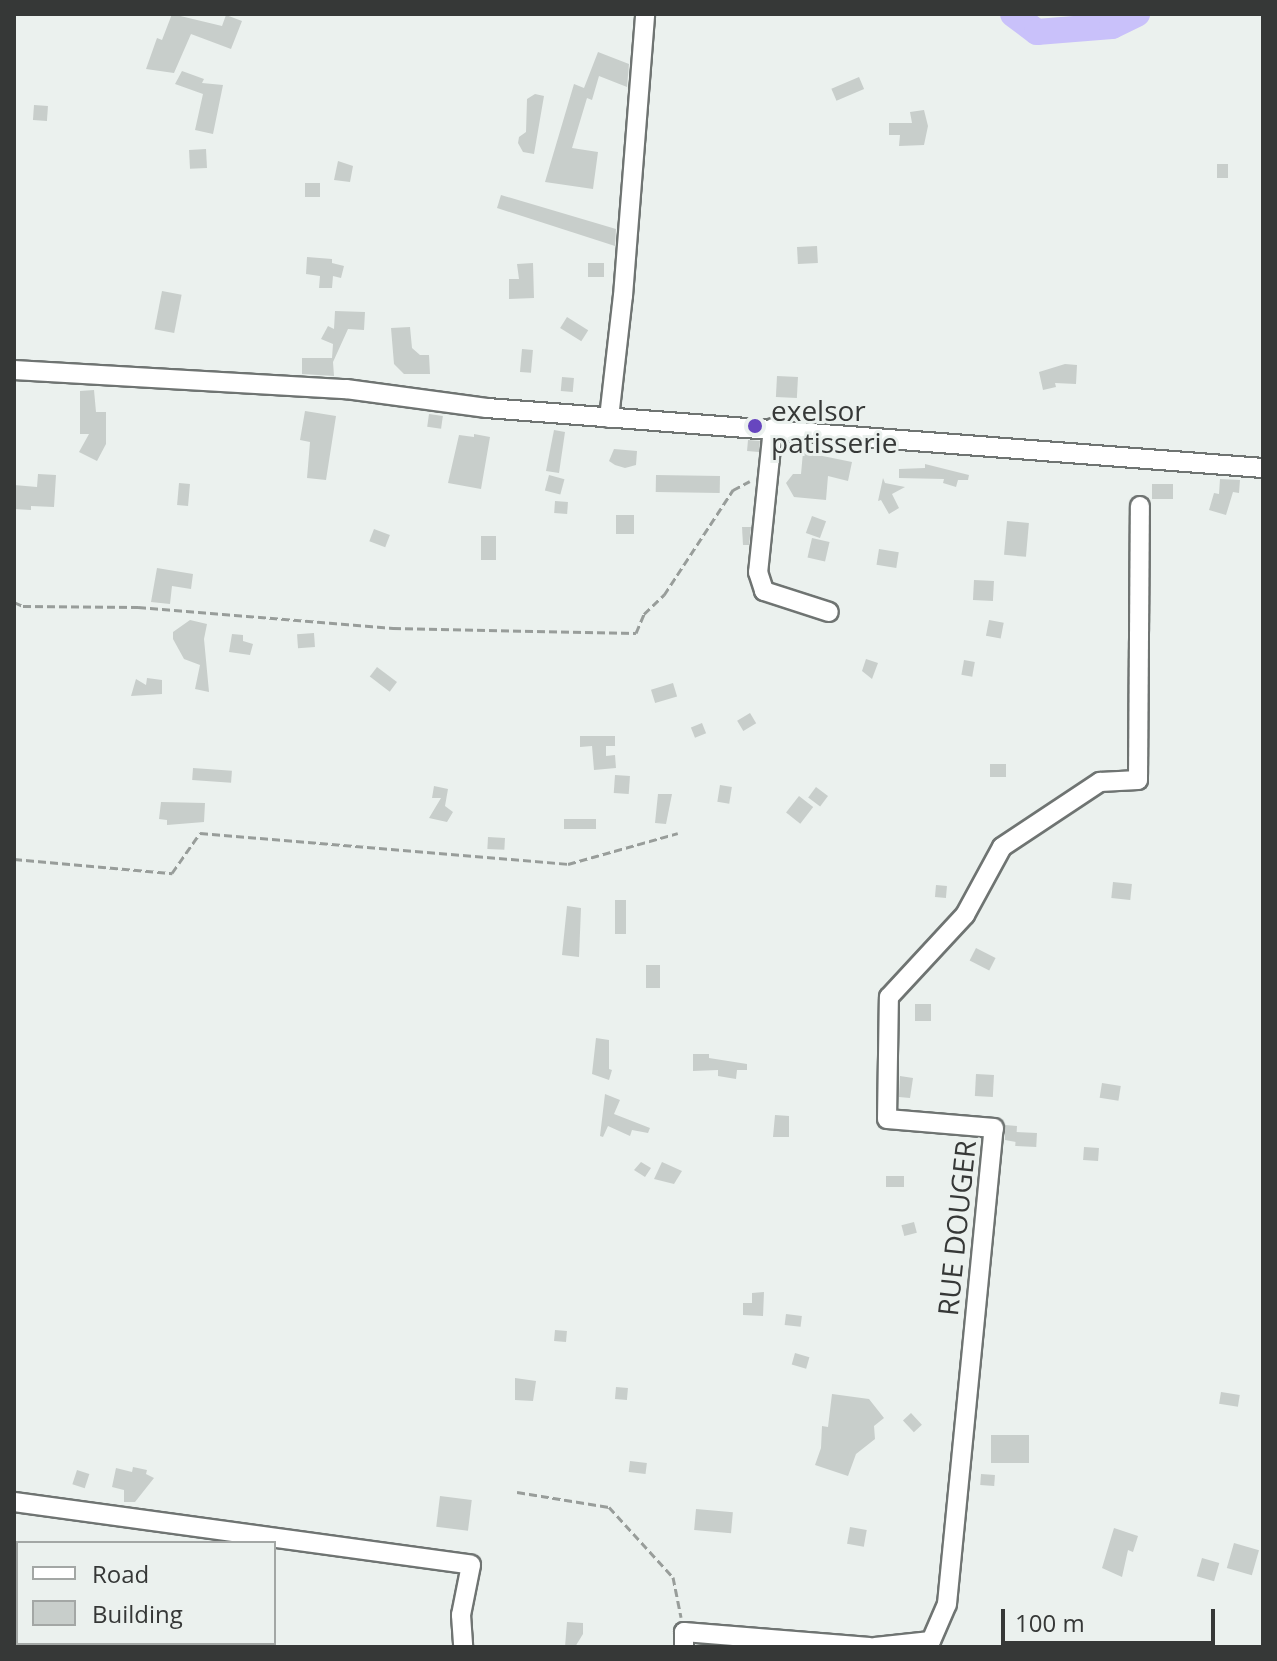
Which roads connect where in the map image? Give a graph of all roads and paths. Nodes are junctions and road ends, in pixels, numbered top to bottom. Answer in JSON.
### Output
{"nodes":[{"id":1,"x":645,"y":14,"type":"edge"},
{"id":2,"x":14,"y":370,"type":"edge"},
{"id":3,"x":609,"y":418,"type":"junction"},
{"id":4,"x":773,"y":428,"type":"junction"},
{"id":5,"x":1263,"y":468,"type":"edge"},
{"id":6,"x":768,"y":471,"type":"junction"},
{"id":7,"x":1140,"y":506,"type":"dead end"},
{"id":8,"x":14,"y":602,"type":"edge"},
{"id":9,"x":829,"y":612,"type":"dead end"},
{"id":10,"x":678,"y":833,"type":"dead end"},
{"id":11,"x":14,"y":859,"type":"edge"},
{"id":12,"x":517,"y":1492,"type":"dead end"},
{"id":13,"x":14,"y":1502,"type":"edge"},
{"id":14,"x":684,"y":1640,"type":"edge"},
{"id":15,"x":463,"y":1647,"type":"edge"},
{"id":16,"x":872,"y":1647,"type":"edge"}],
"edges":[{"from":1,"to":3,"type":"street"},
{"from":2,"to":3,"type":"street"},
{"from":3,"to":4,"type":"street"},
{"from":4,"to":5,"type":"street"},
{"from":4,"to":6,"type":"street"},
{"from":6,"to":8,"type":"path"},
{"from":6,"to":9,"type":"street"},
{"from":7,"to":16,"type":"street","name":"RUE DOUGER"},
{"from":10,"to":11,"type":"path"},
{"from":12,"to":14,"type":"path"},
{"from":13,"to":15,"type":"street"},
{"from":14,"to":16,"type":"street","name":"RUE DOUGER"}]}
